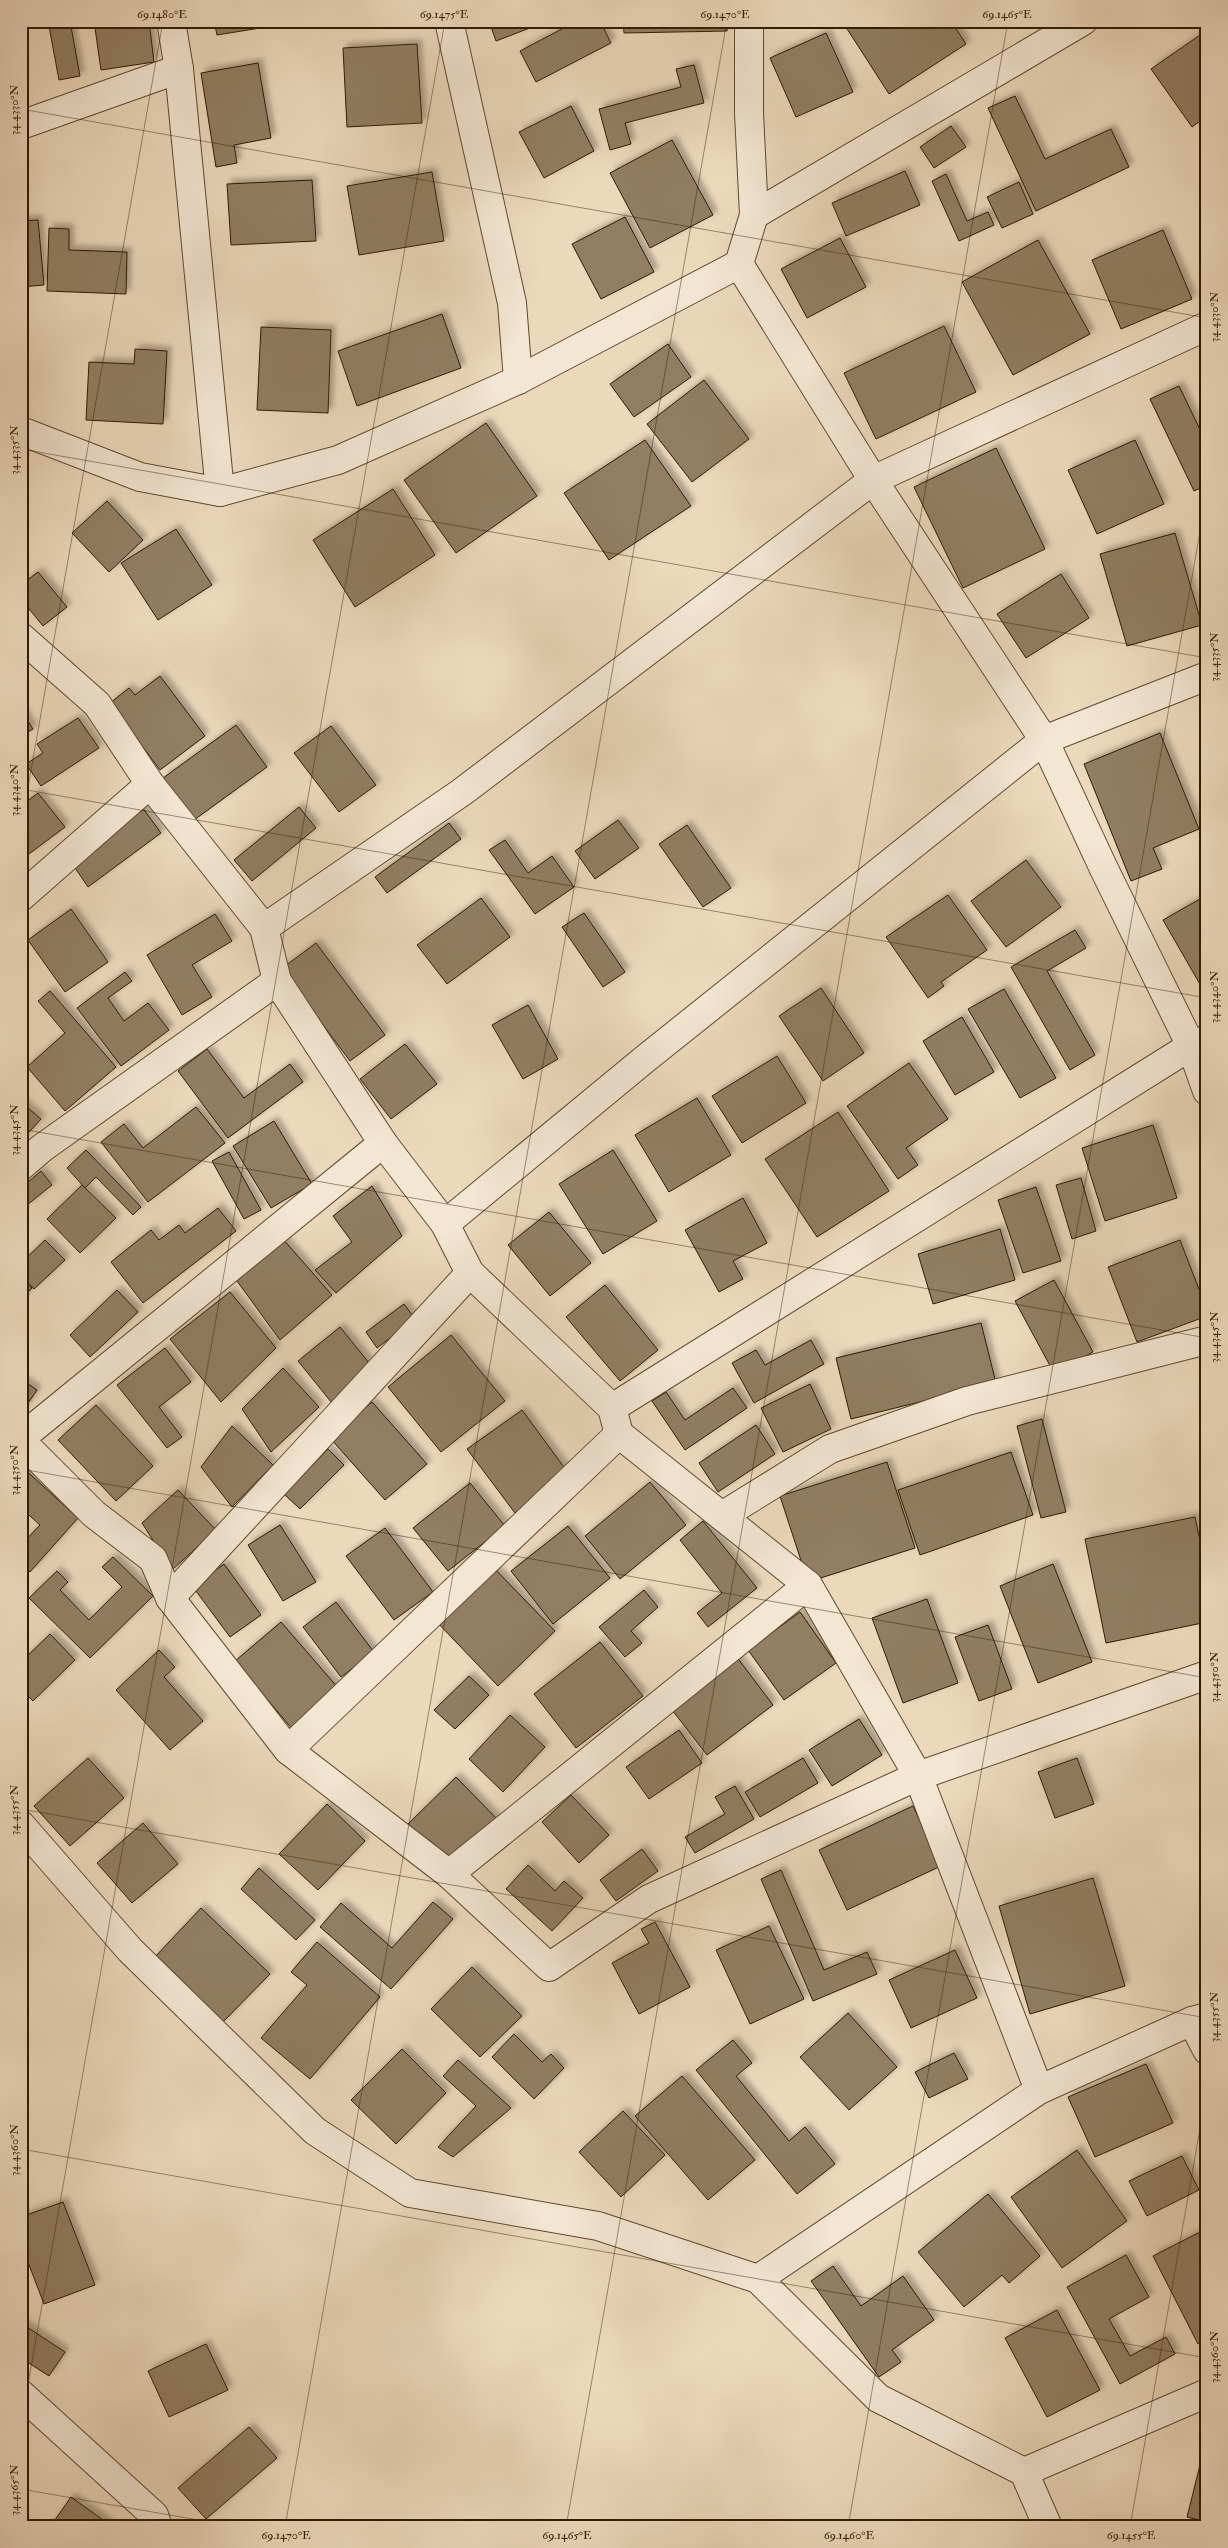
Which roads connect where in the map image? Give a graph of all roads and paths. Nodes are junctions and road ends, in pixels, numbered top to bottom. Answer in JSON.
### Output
{"nodes":[{"id":1,"x":171,"y":21,"type":"edge"},
{"id":2,"x":449,"y":21,"type":"edge"},
{"id":3,"x":749,"y":21,"type":"edge"},
{"id":4,"x":1082,"y":21,"type":"edge"},
{"id":5,"x":178,"y":69,"type":"junction"},
{"id":6,"x":21,"y":125,"type":"edge"},
{"id":7,"x":754,"y":215,"type":"junction"},
{"id":8,"x":739,"y":264,"type":"junction"},
{"id":9,"x":1207,"y":326,"type":"edge"},
{"id":10,"x":518,"y":380,"type":"junction"},
{"id":11,"x":21,"y":431,"type":"edge"},
{"id":12,"x":873,"y":480,"type":"junction"},
{"id":13,"x":220,"y":492,"type":"junction"},
{"id":14,"x":21,"y":637,"type":"edge"},
{"id":15,"x":1207,"y":676,"type":"edge"},
{"id":16,"x":1044,"y":740,"type":"junction"},
{"id":17,"x":150,"y":784,"type":"junction"},
{"id":18,"x":21,"y":897,"type":"edge"},
{"id":19,"x":264,"y":928,"type":"junction"},
{"id":20,"x":277,"y":981,"type":"junction"},
{"id":21,"x":1199,"y":1043,"type":"edge"},
{"id":22,"x":1207,"y":1091,"type":"edge"},
{"id":23,"x":383,"y":1143,"type":"junction"},
{"id":24,"x":21,"y":1166,"type":"edge"},
{"id":25,"x":445,"y":1224,"type":"junction"},
{"id":26,"x":470,"y":1273,"type":"junction"},
{"id":27,"x":1207,"y":1340,"type":"edge"},
{"id":28,"x":612,"y":1408,"type":"junction"},
{"id":29,"x":619,"y":1434,"type":"junction"},
{"id":30,"x":21,"y":1440,"type":"edge"},
{"id":31,"x":722,"y":1516,"type":"junction"},
{"id":32,"x":808,"y":1585,"type":"junction"},
{"id":33,"x":170,"y":1598,"type":"junction"},
{"id":34,"x":1207,"y":1675,"type":"edge"},
{"id":35,"x":288,"y":1750,"type":"junction"},
{"id":36,"x":918,"y":1776,"type":"junction"},
{"id":37,"x":21,"y":1825,"type":"edge"},
{"id":38,"x":449,"y":1874,"type":"junction"},
{"id":39,"x":1199,"y":2019,"type":"edge"},
{"id":40,"x":1207,"y":2050,"type":"edge"},
{"id":41,"x":1039,"y":2090,"type":"junction"},
{"id":42,"x":758,"y":2278,"type":"junction"},
{"id":43,"x":1207,"y":2393,"type":"edge"},
{"id":44,"x":21,"y":2394,"type":"edge"},
{"id":45,"x":1024,"y":2472,"type":"junction"},
{"id":46,"x":158,"y":2527,"type":"edge"},
{"id":47,"x":1048,"y":2527,"type":"edge"}],
"edges":[{"from":1,"to":5,"type":"street"},
{"from":2,"to":10,"type":"street"},
{"from":3,"to":7,"type":"street"},
{"from":4,"to":7,"type":"street"},
{"from":5,"to":6,"type":"street"},
{"from":5,"to":13,"type":"street"},
{"from":7,"to":8,"type":"street"},
{"from":8,"to":10,"type":"street"},
{"from":8,"to":12,"type":"street"},
{"from":9,"to":12,"type":"street"},
{"from":10,"to":13,"type":"street"},
{"from":11,"to":13,"type":"street"},
{"from":12,"to":16,"type":"street"},
{"from":12,"to":19,"type":"street"},
{"from":14,"to":17,"type":"street"},
{"from":15,"to":16,"type":"street"},
{"from":16,"to":21,"type":"street"},
{"from":16,"to":25,"type":"street"},
{"from":17,"to":18,"type":"street"},
{"from":17,"to":19,"type":"street"},
{"from":19,"to":20,"type":"street"},
{"from":20,"to":23,"type":"street"},
{"from":20,"to":24,"type":"street"},
{"from":21,"to":22,"type":"street"},
{"from":21,"to":28,"type":"street"},
{"from":23,"to":25,"type":"street"},
{"from":23,"to":30,"type":"street"},
{"from":25,"to":26,"type":"street"},
{"from":26,"to":28,"type":"street"},
{"from":26,"to":33,"type":"street"},
{"from":27,"to":31,"type":"street"},
{"from":28,"to":29,"type":"street"},
{"from":29,"to":31,"type":"street"},
{"from":29,"to":35,"type":"street"},
{"from":30,"to":33,"type":"street"},
{"from":31,"to":32,"type":"street"},
{"from":32,"to":36,"type":"street"},
{"from":32,"to":38,"type":"street"},
{"from":33,"to":35,"type":"street"},
{"from":34,"to":36,"type":"street"},
{"from":35,"to":38,"type":"street"},
{"from":36,"to":38,"type":"street"},
{"from":36,"to":41,"type":"street"},
{"from":37,"to":42,"type":"street"},
{"from":39,"to":40,"type":"street"},
{"from":39,"to":41,"type":"street"},
{"from":41,"to":42,"type":"street"},
{"from":42,"to":45,"type":"street"},
{"from":43,"to":45,"type":"street"},
{"from":44,"to":46,"type":"street"},
{"from":45,"to":47,"type":"street"}]}
